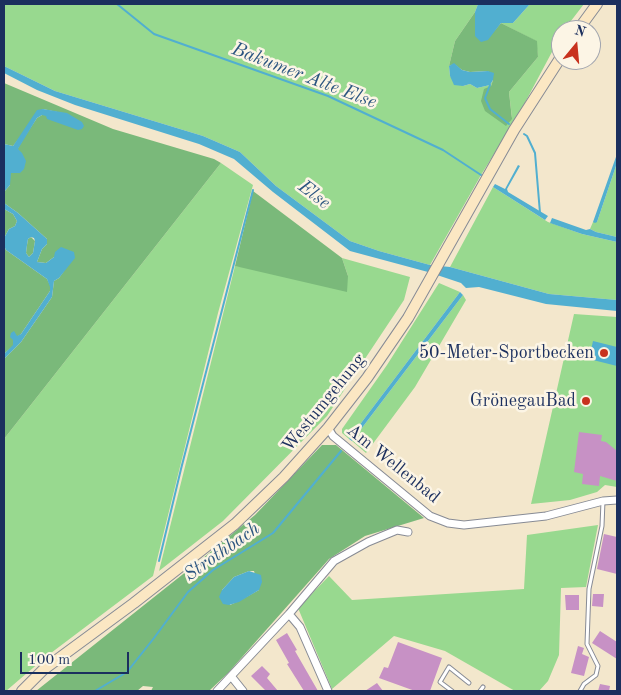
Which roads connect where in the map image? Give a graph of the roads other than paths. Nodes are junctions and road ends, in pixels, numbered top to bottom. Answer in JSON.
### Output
{"nodes":[{"id":1,"x":597,"y":4,"type":"edge"},
{"id":2,"x":585,"y":20,"type":"edge"},
{"id":3,"x":553,"y":70,"type":"edge"},
{"id":4,"x":328,"y":428,"type":"junction"},
{"id":5,"x":617,"y":500,"type":"edge"},
{"id":6,"x":603,"y":501,"type":"junction"},
{"id":7,"x":408,"y":532,"type":"dead end"},
{"id":8,"x":289,"y":614,"type":"junction"},
{"id":9,"x":231,"y":676,"type":"junction"},
{"id":10,"x":469,"y":683,"type":"dead end"},
{"id":11,"x":483,"y":687,"type":"dead end"},
{"id":12,"x":22,"y":691,"type":"edge"},
{"id":13,"x":217,"y":691,"type":"edge"},
{"id":14,"x":243,"y":691,"type":"edge"},
{"id":15,"x":328,"y":691,"type":"edge"},
{"id":16,"x":452,"y":691,"type":"edge"},
{"id":17,"x":480,"y":691,"type":"edge"},
{"id":18,"x":580,"y":691,"type":"edge"}],
"edges":[{"from":1,"to":2,"type":"main road"},
{"from":3,"to":4,"type":"main road","name":"Westumgehung"},
{"from":4,"to":6,"type":"street","name":"Am Wellenbad"},
{"from":4,"to":12,"type":"main road","name":"Westumgehung"},
{"from":5,"to":6,"type":"street","name":"Am Wellenbad"},
{"from":6,"to":18,"type":"lane"},
{"from":7,"to":8,"type":"street"},
{"from":8,"to":9,"type":"street"},
{"from":8,"to":15,"type":"street"},
{"from":9,"to":13,"type":"street"},
{"from":9,"to":14,"type":"street"},
{"from":10,"to":16,"type":"lane"},
{"from":11,"to":17,"type":"lane"}]}
